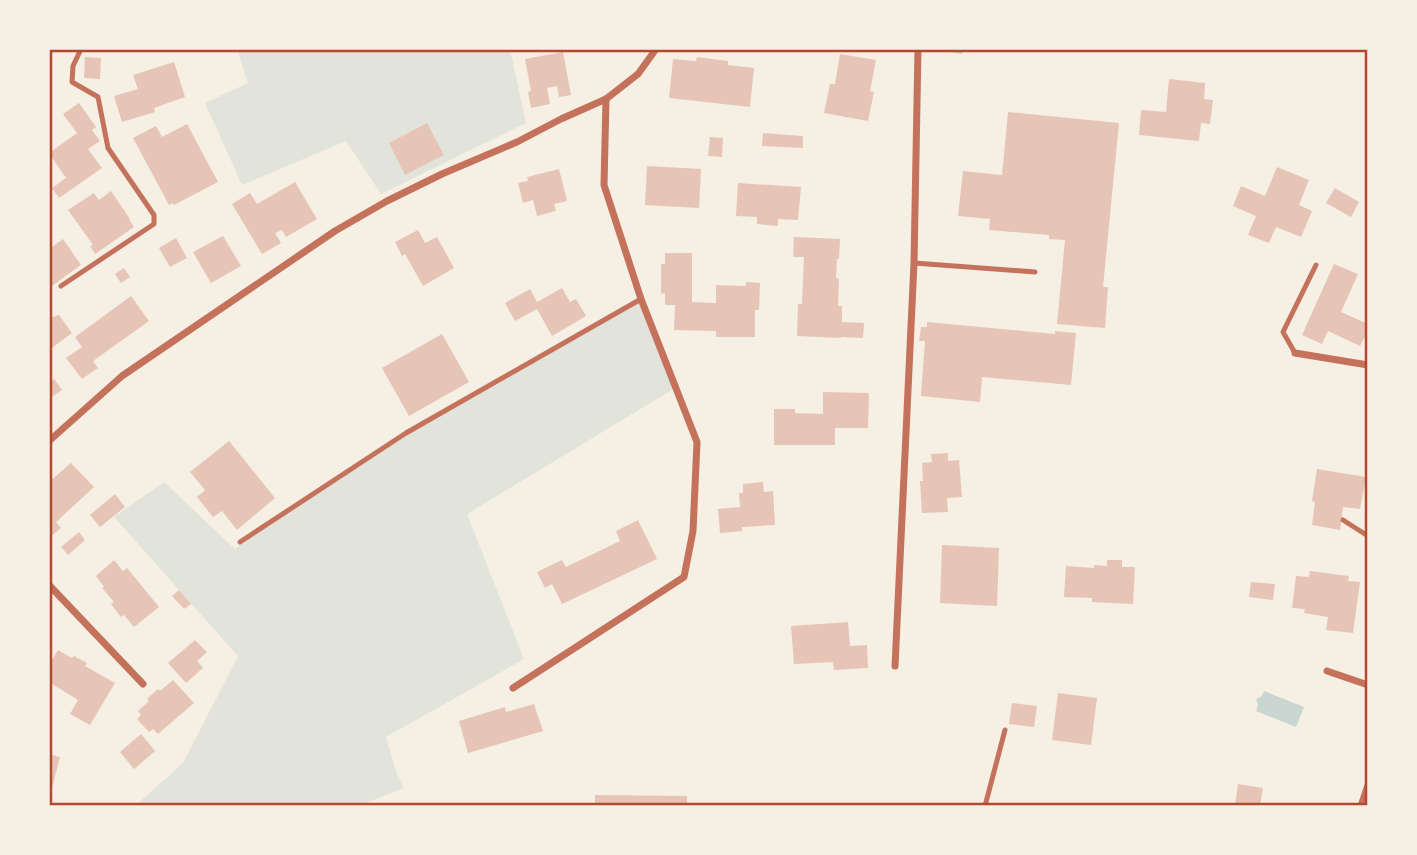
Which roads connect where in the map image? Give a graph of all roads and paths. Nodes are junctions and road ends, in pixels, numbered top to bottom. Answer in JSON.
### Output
{"nodes":[{"id":1,"x":82,"y":49,"type":"edge"},
{"id":2,"x":656,"y":49,"type":"edge"},
{"id":3,"x":918,"y":49,"type":"edge"},
{"id":4,"x":606,"y":99,"type":"junction"},
{"id":5,"x":915,"y":263,"type":"junction"},
{"id":6,"x":1316,"y":265,"type":"dead end"},
{"id":7,"x":1035,"y":272,"type":"dead end"},
{"id":8,"x":61,"y":286,"type":"dead end"},
{"id":9,"x":641,"y":299,"type":"junction"},
{"id":10,"x":1295,"y":353,"type":"joint"},
{"id":11,"x":1368,"y":365,"type":"edge"},
{"id":12,"x":49,"y":441,"type":"edge"},
{"id":13,"x":1343,"y":520,"type":"dead end"},
{"id":14,"x":1368,"y":536,"type":"edge"},
{"id":15,"x":240,"y":542,"type":"dead end"},
{"id":16,"x":49,"y":586,"type":"edge"},
{"id":17,"x":895,"y":666,"type":"dead end"},
{"id":18,"x":1327,"y":671,"type":"dead end"},
{"id":19,"x":143,"y":684,"type":"dead end"},
{"id":20,"x":1368,"y":684,"type":"edge"},
{"id":21,"x":513,"y":688,"type":"dead end"},
{"id":22,"x":1005,"y":730,"type":"dead end"},
{"id":23,"x":1368,"y":785,"type":"edge"},
{"id":24,"x":985,"y":806,"type":"edge"},
{"id":25,"x":1361,"y":806,"type":"edge"}],
"edges":[{"from":1,"to":8,"type":"lane"},
{"from":2,"to":4,"type":"street"},
{"from":3,"to":5,"type":"street"},
{"from":4,"to":9,"type":"street"},
{"from":4,"to":12,"type":"street"},
{"from":5,"to":7,"type":"lane"},
{"from":5,"to":17,"type":"street"},
{"from":6,"to":10,"type":"lane"},
{"from":9,"to":15,"type":"lane"},
{"from":9,"to":21,"type":"street"},
{"from":10,"to":11,"type":"street"},
{"from":13,"to":14,"type":"lane"},
{"from":16,"to":19,"type":"street"},
{"from":18,"to":20,"type":"street"},
{"from":22,"to":24,"type":"lane"},
{"from":23,"to":25,"type":"street"}]}
